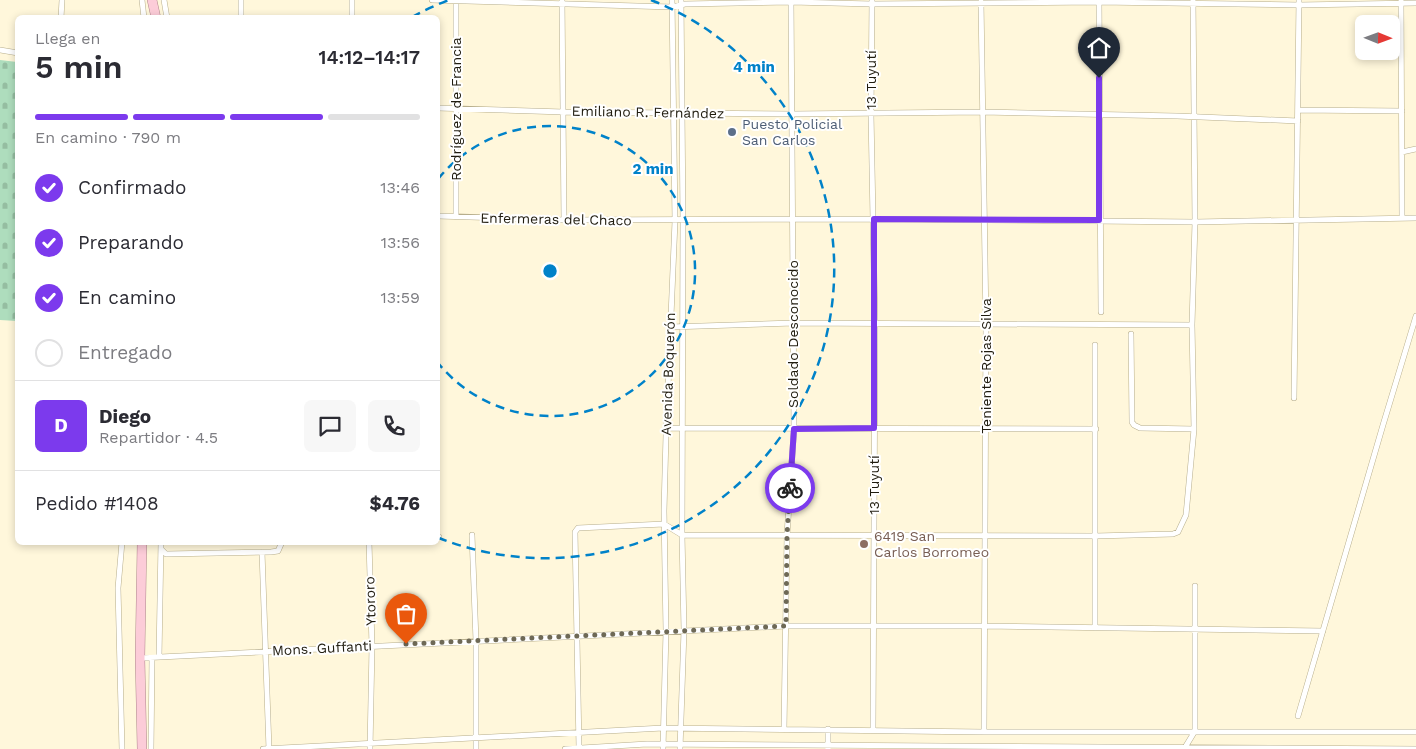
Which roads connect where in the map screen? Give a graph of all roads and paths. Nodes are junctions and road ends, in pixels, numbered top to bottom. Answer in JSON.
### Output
{"nodes":[{"id":1,"x":62,"y":0,"type":"edge"},
{"id":2,"x":142,"y":0,"type":"edge"},
{"id":3,"x":152,"y":0,"type":"edge"},
{"id":4,"x":164,"y":0,"type":"edge"},
{"id":5,"x":240,"y":0,"type":"edge"},
{"id":6,"x":352,"y":0,"type":"edge"},
{"id":7,"x":432,"y":0,"type":"edge"},
{"id":8,"x":456,"y":0,"type":"edge"},
{"id":9,"x":672,"y":0,"type":"edge"},
{"id":10,"x":791,"y":1,"type":"edge"},
{"id":11,"x":1099,"y":1,"type":"edge"},
{"id":12,"x":562,"y":2,"type":"edge"},
{"id":13,"x":681,"y":2,"type":"edge"},
{"id":14,"x":872,"y":2,"type":"edge"},
{"id":15,"x":982,"y":2,"type":"edge"},
{"id":16,"x":1194,"y":2,"type":"edge"},
{"id":17,"x":1401,"y":2,"type":"edge"},
{"id":18,"x":1299,"y":3,"type":"edge"},
{"id":19,"x":1416,"y":3,"type":"edge"},
{"id":20,"x":672,"y":7,"type":"junction"},
{"id":21,"x":61,"y":15,"type":"edge"},
{"id":22,"x":144,"y":15,"type":"edge"},
{"id":23,"x":155,"y":15,"type":"edge"},
{"id":24,"x":166,"y":15,"type":"edge"},
{"id":25,"x":241,"y":15,"type":"edge"},
{"id":26,"x":352,"y":15,"type":"edge"},
{"id":27,"x":0,"y":50,"type":"edge"},
{"id":28,"x":15,"y":52,"type":"edge"},
{"id":29,"x":440,"y":108,"type":"edge"},
{"id":30,"x":457,"y":109,"type":"junction"},
{"id":31,"x":1298,"y":110,"type":"junction"},
{"id":32,"x":1402,"y":111,"type":"junction"},
{"id":33,"x":564,"y":112,"type":"junction"},
{"id":34,"x":982,"y":112,"type":"junction"},
{"id":35,"x":673,"y":113,"type":"junction"},
{"id":36,"x":682,"y":113,"type":"junction"},
{"id":37,"x":792,"y":114,"type":"junction"},
{"id":38,"x":871,"y":114,"type":"junction"},
{"id":39,"x":1099,"y":115,"type":"junction"},
{"id":40,"x":1194,"y":116,"type":"junction"},
{"id":41,"x":1298,"y":121,"type":"junction"},
{"id":42,"x":1416,"y":149,"type":"edge"},
{"id":43,"x":1402,"y":152,"type":"junction"},
{"id":44,"x":440,"y":216,"type":"edge"},
{"id":45,"x":456,"y":217,"type":"junction"},
{"id":46,"x":1402,"y":218,"type":"junction"},
{"id":47,"x":1416,"y":218,"type":"edge"},
{"id":48,"x":874,"y":219,"type":"junction"},
{"id":49,"x":564,"y":220,"type":"junction"},
{"id":50,"x":793,"y":220,"type":"junction"},
{"id":51,"x":984,"y":220,"type":"junction"},
{"id":52,"x":1099,"y":220,"type":"junction"},
{"id":53,"x":1296,"y":220,"type":"junction"},
{"id":54,"x":675,"y":221,"type":"junction"},
{"id":55,"x":683,"y":221,"type":"junction"},
{"id":56,"x":1195,"y":222,"type":"junction"},
{"id":57,"x":1101,"y":312,"type":"dead end"},
{"id":58,"x":1416,"y":316,"type":"edge"},
{"id":59,"x":794,"y":323,"type":"junction"},
{"id":60,"x":875,"y":323,"type":"junction"},
{"id":61,"x":986,"y":325,"type":"junction"},
{"id":62,"x":1192,"y":325,"type":"junction"},
{"id":63,"x":683,"y":326,"type":"junction"},
{"id":64,"x":670,"y":327,"type":"junction"},
{"id":65,"x":1132,"y":334,"type":"dead end"},
{"id":66,"x":1095,"y":345,"type":"dead end"},
{"id":67,"x":1294,"y":398,"type":"dead end"},
{"id":68,"x":666,"y":428,"type":"junction"},
{"id":69,"x":874,"y":428,"type":"junction"},
{"id":70,"x":682,"y":429,"type":"junction"},
{"id":71,"x":794,"y":429,"type":"junction"},
{"id":72,"x":1096,"y":429,"type":"junction"},
{"id":73,"x":1194,"y":429,"type":"junction"},
{"id":74,"x":986,"y":430,"type":"junction"},
{"id":75,"x":664,"y":524,"type":"junction"},
{"id":76,"x":472,"y":535,"type":"dead end"},
{"id":77,"x":682,"y":535,"type":"junction"},
{"id":78,"x":787,"y":535,"type":"junction"},
{"id":79,"x":874,"y":535,"type":"junction"},
{"id":80,"x":985,"y":535,"type":"junction"},
{"id":81,"x":1095,"y":536,"type":"junction"},
{"id":82,"x":122,"y":545,"type":"edge"},
{"id":83,"x":142,"y":545,"type":"edge"},
{"id":84,"x":161,"y":545,"type":"edge"},
{"id":85,"x":281,"y":545,"type":"edge"},
{"id":86,"x":368,"y":545,"type":"edge"},
{"id":87,"x":161,"y":549,"type":"junction"},
{"id":88,"x":262,"y":552,"type":"junction"},
{"id":89,"x":1195,"y":586,"type":"dead end"},
{"id":90,"x":786,"y":626,"type":"junction"},
{"id":91,"x":985,"y":626,"type":"junction"},
{"id":92,"x":874,"y":627,"type":"junction"},
{"id":93,"x":1095,"y":628,"type":"junction"},
{"id":94,"x":684,"y":630,"type":"junction"},
{"id":95,"x":1195,"y":630,"type":"junction"},
{"id":96,"x":666,"y":631,"type":"junction"},
{"id":97,"x":1323,"y":631,"type":"junction"},
{"id":98,"x":578,"y":635,"type":"junction"},
{"id":99,"x":476,"y":640,"type":"junction"},
{"id":100,"x":372,"y":646,"type":"junction"},
{"id":101,"x":266,"y":651,"type":"junction"},
{"id":102,"x":159,"y":657,"type":"junction"},
{"id":103,"x":140,"y":658,"type":"junction"},
{"id":104,"x":152,"y":658,"type":"junction"},
{"id":105,"x":1298,"y":716,"type":"dead end"},
{"id":106,"x":663,"y":728,"type":"junction"},
{"id":107,"x":680,"y":728,"type":"junction"},
{"id":108,"x":784,"y":729,"type":"junction"},
{"id":109,"x":828,"y":729,"type":"junction"},
{"id":110,"x":873,"y":729,"type":"junction"},
{"id":111,"x":1195,"y":731,"type":"junction"},
{"id":112,"x":578,"y":732,"type":"junction"},
{"id":113,"x":984,"y":732,"type":"junction"},
{"id":114,"x":1416,"y":732,"type":"edge"},
{"id":115,"x":476,"y":736,"type":"junction"},
{"id":116,"x":371,"y":746,"type":"edge"},
{"id":117,"x":663,"y":747,"type":"edge"},
{"id":118,"x":680,"y":747,"type":"edge"},
{"id":119,"x":762,"y":747,"type":"edge"},
{"id":120,"x":828,"y":747,"type":"edge"},
{"id":121,"x":898,"y":747,"type":"edge"},
{"id":122,"x":580,"y":748,"type":"edge"},
{"id":123,"x":968,"y":748,"type":"edge"},
{"id":124,"x":1120,"y":748,"type":"edge"},
{"id":125,"x":1185,"y":748,"type":"edge"},
{"id":126,"x":122,"y":749,"type":"edge"},
{"id":127,"x":142,"y":749,"type":"edge"},
{"id":128,"x":151,"y":749,"type":"edge"},
{"id":129,"x":262,"y":749,"type":"edge"},
{"id":130,"x":269,"y":749,"type":"edge"},
{"id":131,"x":476,"y":749,"type":"edge"},
{"id":132,"x":565,"y":749,"type":"edge"},
{"id":133,"x":1416,"y":749,"type":"edge"}],
"edges":[{"from":1,"to":21,"type":"street"},
{"from":2,"to":22,"type":"street"},
{"from":3,"to":23,"type":"highway"},
{"from":4,"to":24,"type":"street"},
{"from":5,"to":25,"type":"street"},
{"from":6,"to":26,"type":"street"},
{"from":7,"to":8,"type":"street"},
{"from":8,"to":12,"type":"street"},
{"from":8,"to":30,"type":"street","name":"Rodríguez de Francia"},
{"from":9,"to":20,"type":"street","name":"Avenida Boquerón"},
{"from":10,"to":13,"type":"street"},
{"from":10,"to":14,"type":"street"},
{"from":10,"to":37,"type":"street","name":"Soldado Desconocido"},
{"from":11,"to":15,"type":"street"},
{"from":11,"to":16,"type":"street"},
{"from":11,"to":39,"type":"street"},
{"from":12,"to":20,"type":"street"},
{"from":12,"to":33,"type":"street"},
{"from":13,"to":20,"type":"street"},
{"from":13,"to":36,"type":"street","name":"Avenida Boquerón"},
{"from":14,"to":15,"type":"street"},
{"from":14,"to":38,"type":"street","name":"13 Tuyutí"},
{"from":15,"to":34,"type":"street","name":"Teniente Rojas Silva"},
{"from":16,"to":18,"type":"street"},
{"from":16,"to":40,"type":"street"},
{"from":17,"to":18,"type":"street"},
{"from":17,"to":19,"type":"street"},
{"from":17,"to":32,"type":"street"},
{"from":18,"to":31,"type":"street"},
{"from":20,"to":35,"type":"street","name":"Avenida Boquerón"},
{"from":27,"to":28,"type":"street"},
{"from":29,"to":30,"type":"street","name":"Emiliano R. Fernández"},
{"from":30,"to":33,"type":"street","name":"Emiliano R. Fernández"},
{"from":30,"to":45,"type":"street","name":"Rodríguez de Francia"},
{"from":31,"to":32,"type":"street"},
{"from":31,"to":41,"type":"street"},
{"from":32,"to":43,"type":"street"},
{"from":33,"to":35,"type":"street","name":"Emiliano R. Fernández"},
{"from":33,"to":49,"type":"street"},
{"from":34,"to":38,"type":"street","name":"Emiliano R. Fernández"},
{"from":34,"to":39,"type":"street","name":"Emiliano R. Fernández"},
{"from":34,"to":51,"type":"street","name":"Teniente Rojas Silva"},
{"from":35,"to":36,"type":"street","name":"Emiliano R. Fernández"},
{"from":35,"to":54,"type":"street","name":"Avenida Boquerón"},
{"from":36,"to":37,"type":"street","name":"Emiliano R. Fernández"},
{"from":36,"to":55,"type":"street","name":"Avenida Boquerón"},
{"from":37,"to":38,"type":"street","name":"Emiliano R. Fernández"},
{"from":37,"to":50,"type":"street","name":"Soldado Desconocido"},
{"from":38,"to":48,"type":"street","name":"13 Tuyutí"},
{"from":39,"to":40,"type":"street","name":"Emiliano R. Fernández"},
{"from":39,"to":52,"type":"street"},
{"from":40,"to":41,"type":"street","name":"Emiliano R. Fernández"},
{"from":40,"to":56,"type":"street"},
{"from":41,"to":53,"type":"street"},
{"from":42,"to":43,"type":"street"},
{"from":43,"to":46,"type":"street"},
{"from":44,"to":45,"type":"street","name":"Enfermeras del Chaco"},
{"from":45,"to":49,"type":"street","name":"Enfermeras del Chaco"},
{"from":46,"to":47,"type":"street","name":"Enfermeras del Chaco"},
{"from":46,"to":53,"type":"street","name":"Enfermeras del Chaco"},
{"from":48,"to":50,"type":"street","name":"Enfermeras del Chaco"},
{"from":48,"to":51,"type":"street","name":"Enfermeras del Chaco"},
{"from":48,"to":60,"type":"street","name":"13 Tuyutí"},
{"from":49,"to":54,"type":"street","name":"Enfermeras del Chaco"},
{"from":50,"to":55,"type":"street","name":"Enfermeras del Chaco"},
{"from":50,"to":59,"type":"street","name":"Soldado Desconocido"},
{"from":51,"to":52,"type":"street","name":"Enfermeras del Chaco"},
{"from":51,"to":61,"type":"street","name":"Teniente Rojas Silva"},
{"from":52,"to":56,"type":"street","name":"Enfermeras del Chaco"},
{"from":52,"to":57,"type":"street"},
{"from":53,"to":56,"type":"street","name":"Enfermeras del Chaco"},
{"from":53,"to":67,"type":"street"},
{"from":54,"to":55,"type":"street","name":"Enfermeras del Chaco"},
{"from":54,"to":64,"type":"street","name":"Avenida Boquerón"},
{"from":55,"to":63,"type":"street","name":"Avenida Boquerón"},
{"from":56,"to":62,"type":"street"},
{"from":58,"to":97,"type":"street"},
{"from":59,"to":60,"type":"street"},
{"from":59,"to":63,"type":"street"},
{"from":59,"to":71,"type":"street","name":"Soldado Desconocido"},
{"from":60,"to":61,"type":"street"},
{"from":60,"to":69,"type":"street","name":"13 Tuyutí"},
{"from":61,"to":62,"type":"street"},
{"from":61,"to":74,"type":"street","name":"Teniente Rojas Silva"},
{"from":62,"to":73,"type":"street"},
{"from":63,"to":64,"type":"street"},
{"from":63,"to":70,"type":"street","name":"Avenida Boquerón"},
{"from":64,"to":68,"type":"street","name":"Avenida Boquerón"},
{"from":65,"to":73,"type":"street"},
{"from":66,"to":72,"type":"street"},
{"from":68,"to":70,"type":"street"},
{"from":68,"to":75,"type":"street","name":"Avenida Boquerón"},
{"from":69,"to":71,"type":"street"},
{"from":69,"to":74,"type":"street"},
{"from":69,"to":79,"type":"street","name":"13 Tuyutí"},
{"from":70,"to":71,"type":"street"},
{"from":70,"to":77,"type":"street","name":"Avenida Boquerón"},
{"from":71,"to":78,"type":"street","name":"Soldado Desconocido"},
{"from":72,"to":74,"type":"street"},
{"from":72,"to":81,"type":"street"},
{"from":73,"to":81,"type":"street"},
{"from":74,"to":80,"type":"street","name":"Teniente Rojas Silva"},
{"from":75,"to":77,"type":"street"},
{"from":75,"to":96,"type":"street","name":"Avenida Boquerón"},
{"from":75,"to":98,"type":"street"},
{"from":76,"to":99,"type":"street"},
{"from":77,"to":78,"type":"street"},
{"from":77,"to":94,"type":"street","name":"Avenida Boquerón"},
{"from":78,"to":79,"type":"street"},
{"from":78,"to":90,"type":"street","name":"Soldado Desconocido"},
{"from":79,"to":80,"type":"street"},
{"from":79,"to":92,"type":"street","name":"13 Tuyutí"},
{"from":80,"to":81,"type":"street"},
{"from":80,"to":91,"type":"street","name":"Teniente Rojas Silva"},
{"from":81,"to":93,"type":"street"},
{"from":82,"to":126,"type":"street"},
{"from":83,"to":103,"type":"highway"},
{"from":84,"to":87,"type":"street"},
{"from":85,"to":88,"type":"street"},
{"from":86,"to":100,"type":"street","name":"Ytororo"},
{"from":87,"to":88,"type":"street"},
{"from":87,"to":102,"type":"street"},
{"from":88,"to":101,"type":"street"},
{"from":89,"to":95,"type":"street"},
{"from":90,"to":92,"type":"street","name":"Mons. Guffanti"},
{"from":90,"to":94,"type":"street","name":"Mons. Guffanti"},
{"from":90,"to":108,"type":"street","name":"Soldado Desconocido"},
{"from":91,"to":92,"type":"street","name":"Mons. Guffanti"},
{"from":91,"to":93,"type":"street","name":"Mons. Guffanti"},
{"from":91,"to":113,"type":"street","name":"Teniente Rojas Silva"},
{"from":92,"to":110,"type":"street","name":"13 Tuyutí"},
{"from":93,"to":95,"type":"street","name":"Mons. Guffanti"},
{"from":94,"to":96,"type":"street","name":"Mons. Guffanti"},
{"from":94,"to":107,"type":"street","name":"Avenida Boquerón"},
{"from":95,"to":97,"type":"street","name":"Mons. Guffanti"},
{"from":95,"to":111,"type":"street"},
{"from":96,"to":98,"type":"street","name":"Mons. Guffanti"},
{"from":96,"to":106,"type":"street","name":"Avenida Boquerón"},
{"from":97,"to":105,"type":"street"},
{"from":98,"to":99,"type":"street","name":"Mons. Guffanti"},
{"from":98,"to":112,"type":"street"},
{"from":99,"to":100,"type":"street","name":"Mons. Guffanti"},
{"from":99,"to":115,"type":"street"},
{"from":100,"to":101,"type":"street","name":"Mons. Guffanti"},
{"from":100,"to":116,"type":"street","name":"Ytororo"},
{"from":101,"to":102,"type":"street","name":"Mons. Guffanti"},
{"from":101,"to":130,"type":"street"},
{"from":102,"to":104,"type":"street","name":"Mons. Guffanti"},
{"from":103,"to":104,"type":"street","name":"Mons. Guffanti"},
{"from":103,"to":127,"type":"highway"},
{"from":104,"to":128,"type":"street"},
{"from":106,"to":107,"type":"street"},
{"from":106,"to":112,"type":"street"},
{"from":106,"to":117,"type":"street","name":"Avenida Boquerón"},
{"from":107,"to":108,"type":"street"},
{"from":107,"to":118,"type":"street","name":"Avenida Boquerón"},
{"from":108,"to":109,"type":"street"},
{"from":109,"to":110,"type":"street"},
{"from":109,"to":120,"type":"street"},
{"from":110,"to":113,"type":"street"},
{"from":111,"to":113,"type":"street"},
{"from":111,"to":114,"type":"street"},
{"from":111,"to":125,"type":"street"},
{"from":112,"to":115,"type":"street"},
{"from":112,"to":122,"type":"street"},
{"from":115,"to":116,"type":"street"},
{"from":115,"to":131,"type":"street"},
{"from":116,"to":130,"type":"street"},
{"from":117,"to":118,"type":"street"},
{"from":117,"to":122,"type":"street"},
{"from":118,"to":119,"type":"street"},
{"from":119,"to":120,"type":"street"},
{"from":120,"to":121,"type":"street"},
{"from":121,"to":123,"type":"street"},
{"from":122,"to":132,"type":"street"},
{"from":123,"to":124,"type":"street"},
{"from":124,"to":125,"type":"street"},
{"from":125,"to":133,"type":"street"},
{"from":129,"to":130,"type":"street"}]}
